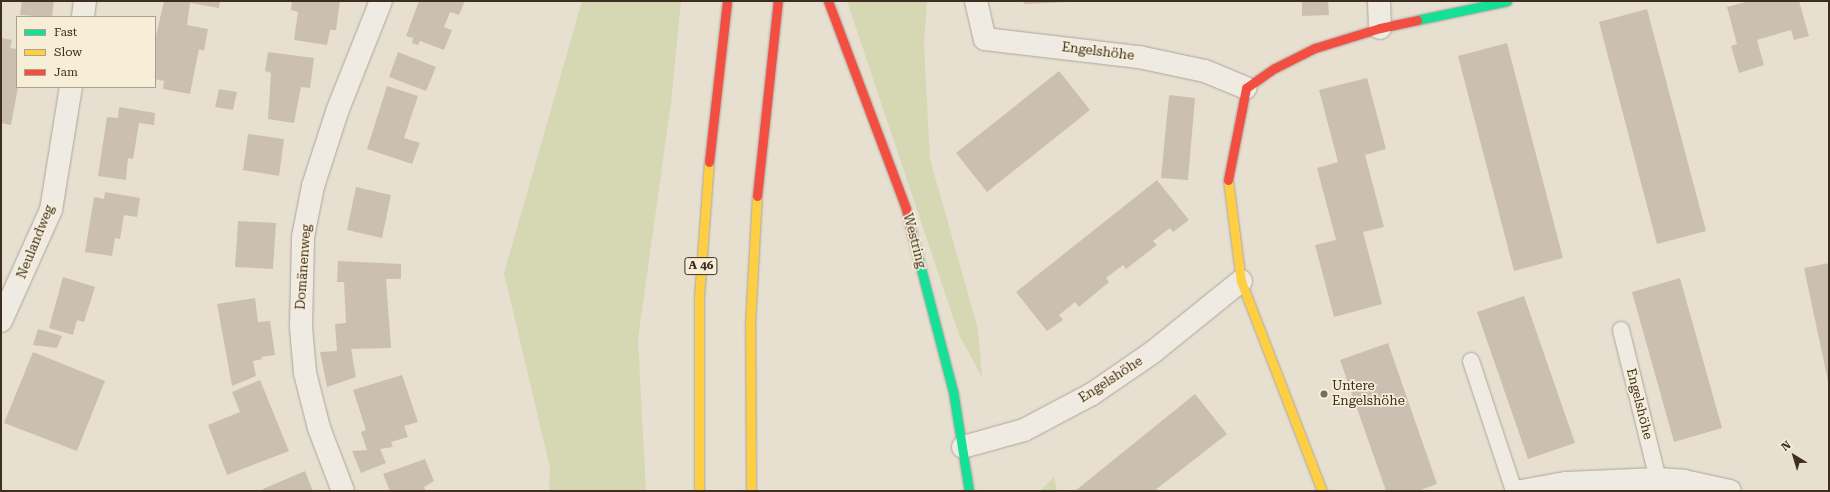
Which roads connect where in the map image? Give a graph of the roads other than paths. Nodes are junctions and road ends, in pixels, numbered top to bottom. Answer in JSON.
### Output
{"nodes":[{"id":1,"x":85,"y":1,"type":"edge"},
{"id":2,"x":381,"y":1,"type":"edge"},
{"id":3,"x":727,"y":1,"type":"edge"},
{"id":4,"x":778,"y":1,"type":"edge"},
{"id":5,"x":828,"y":1,"type":"edge"},
{"id":6,"x":976,"y":1,"type":"edge"},
{"id":7,"x":1379,"y":1,"type":"edge"},
{"id":8,"x":1507,"y":1,"type":"edge"},
{"id":9,"x":83,"y":16,"type":"edge"},
{"id":10,"x":1380,"y":28,"type":"junction"},
{"id":11,"x":71,"y":88,"type":"edge"},
{"id":12,"x":1246,"y":88,"type":"junction"},
{"id":13,"x":1241,"y":281,"type":"junction"},
{"id":14,"x":1,"y":321,"type":"edge"},
{"id":15,"x":1621,"y":330,"type":"dead end"},
{"id":16,"x":1471,"y":361,"type":"dead end"},
{"id":17,"x":963,"y":446,"type":"junction"},
{"id":18,"x":1644,"y":483,"type":"edge"},
{"id":19,"x":1552,"y":489,"type":"edge"},
{"id":20,"x":343,"y":491,"type":"edge"},
{"id":21,"x":699,"y":491,"type":"edge"},
{"id":22,"x":751,"y":491,"type":"edge"},
{"id":23,"x":970,"y":491,"type":"edge"},
{"id":24,"x":1322,"y":491,"type":"edge"},
{"id":25,"x":1514,"y":491,"type":"edge"},
{"id":26,"x":1521,"y":491,"type":"edge"},
{"id":27,"x":1730,"y":491,"type":"edge"}],
"edges":[{"from":1,"to":9,"type":"street"},
{"from":2,"to":20,"type":"street","name":"Domänenweg"},
{"from":3,"to":21,"type":"main road","number":"A 46"},
{"from":4,"to":22,"type":"main road"},
{"from":5,"to":17,"type":"main road","name":"Westring"},
{"from":6,"to":12,"type":"street","name":"Engelshöhe"},
{"from":7,"to":10,"type":"street"},
{"from":8,"to":10,"type":"main road"},
{"from":10,"to":12,"type":"main road"},
{"from":11,"to":14,"type":"street","name":"Neulandweg"},
{"from":12,"to":13,"type":"main road"},
{"from":13,"to":17,"type":"street","name":"Engelshöhe"},
{"from":13,"to":24,"type":"main road"},
{"from":15,"to":18,"type":"lane","name":"Engelshöhe"},
{"from":16,"to":25,"type":"lane"},
{"from":17,"to":23,"type":"main road","name":"Westring"},
{"from":18,"to":19,"type":"street"},
{"from":18,"to":27,"type":"street"},
{"from":19,"to":26,"type":"street"}]}
